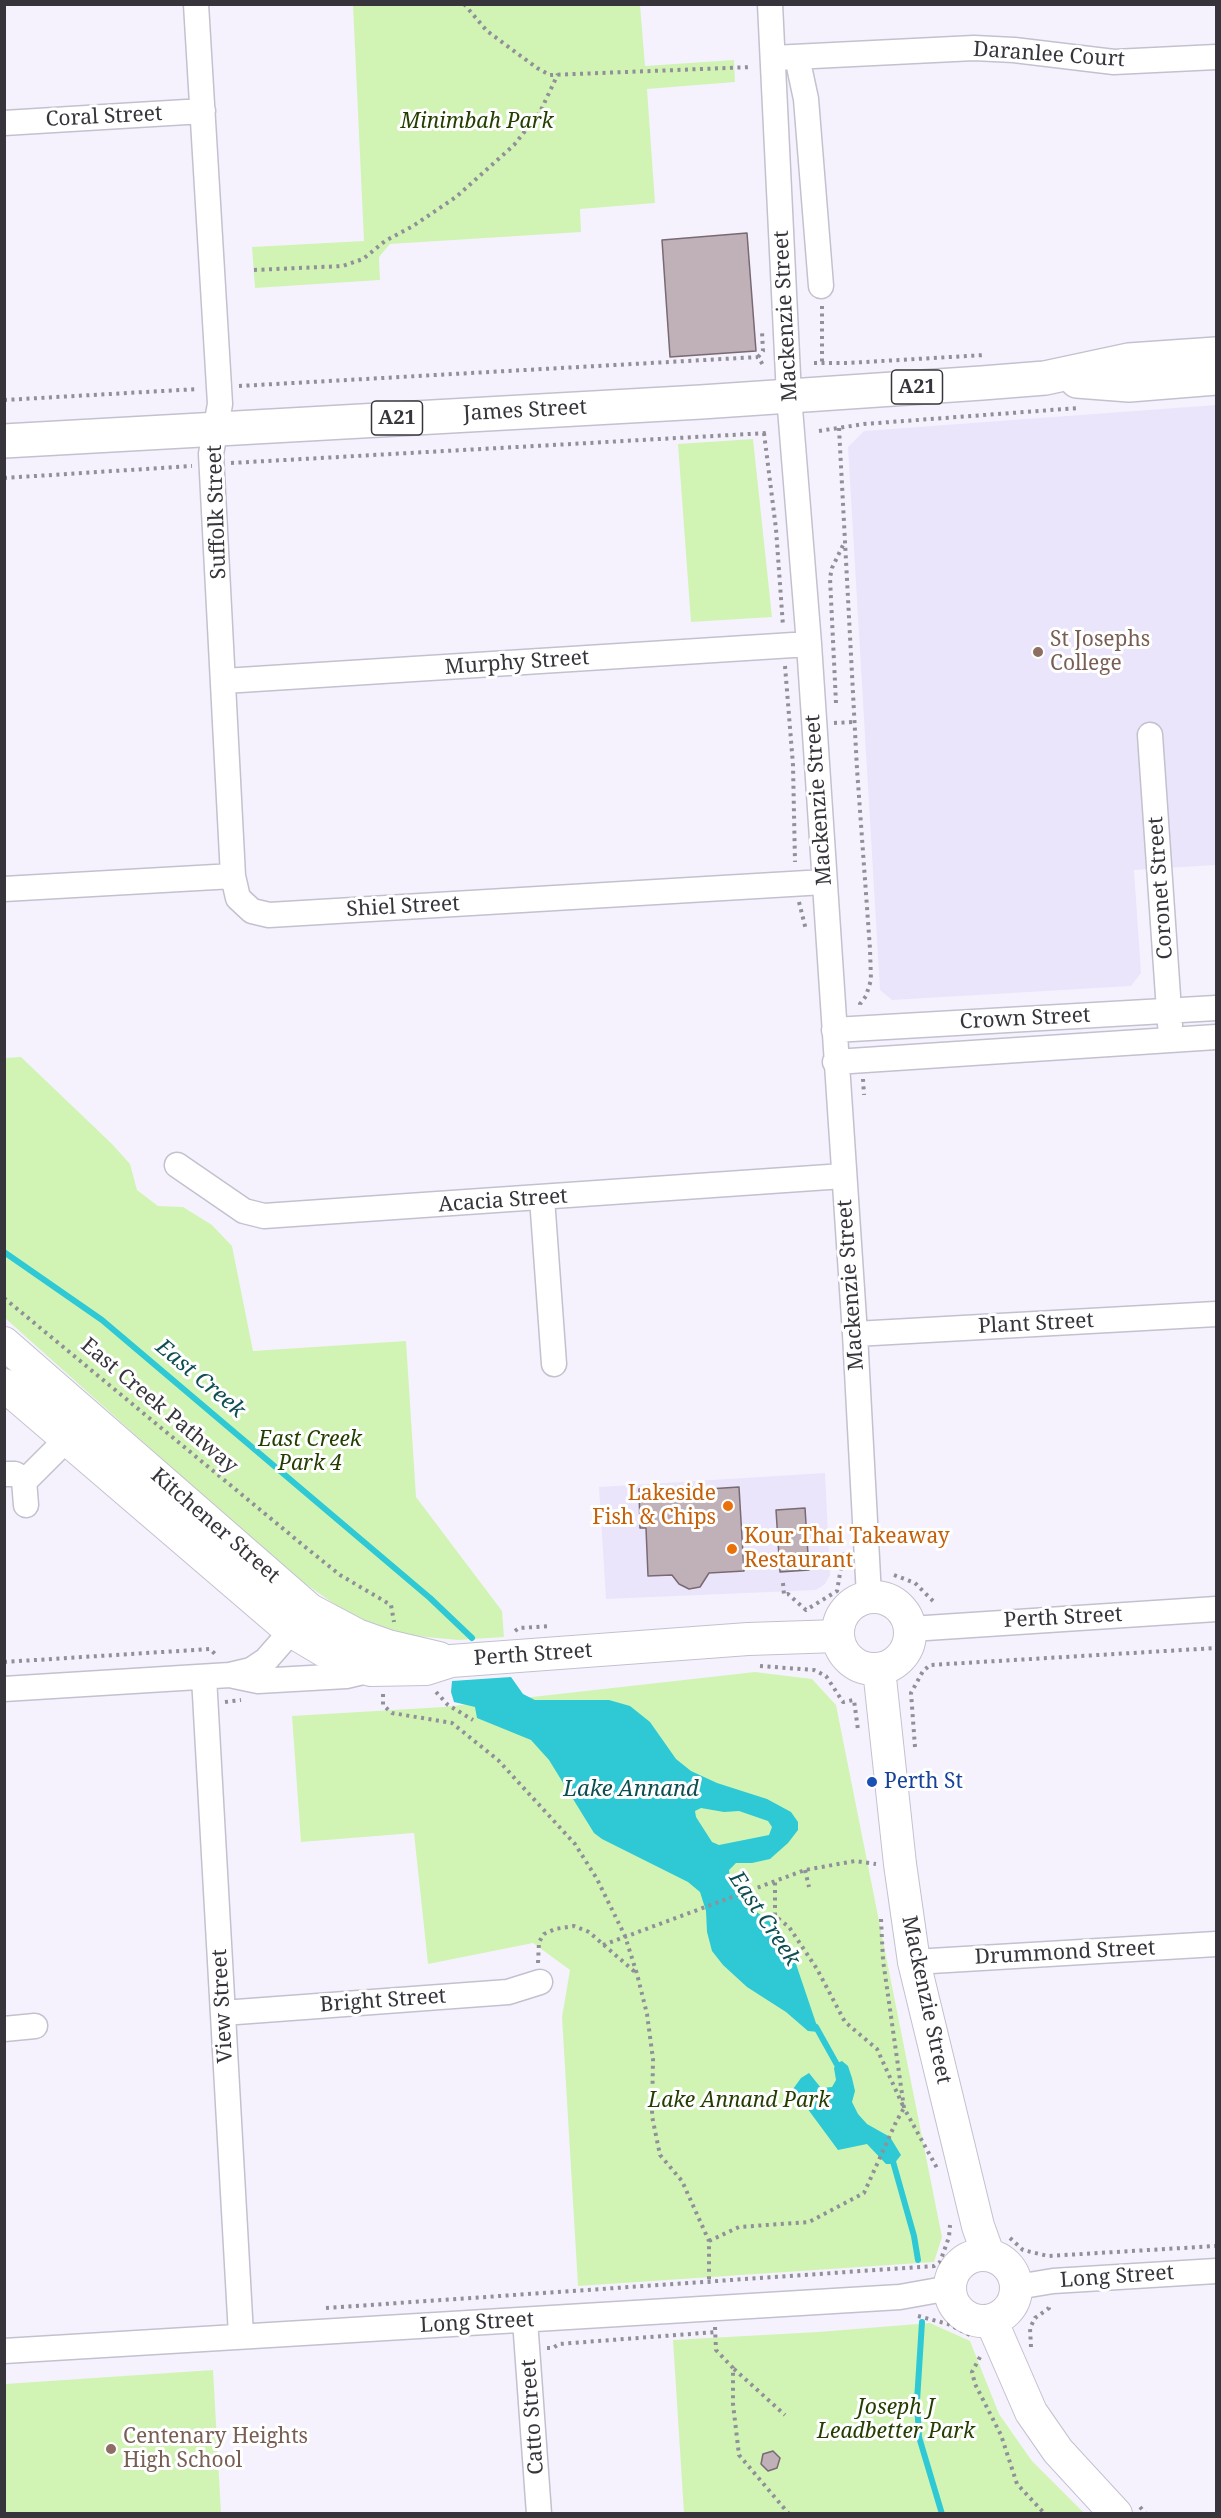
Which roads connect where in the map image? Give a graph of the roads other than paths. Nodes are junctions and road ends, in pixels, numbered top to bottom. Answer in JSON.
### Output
{"nodes":[{"id":1,"x":196,"y":4,"type":"edge"},
{"id":2,"x":770,"y":4,"type":"edge"},
{"id":3,"x":1216,"y":57,"type":"edge"},
{"id":4,"x":775,"y":61,"type":"junction"},
{"id":5,"x":203,"y":111,"type":"junction"},
{"id":6,"x":4,"y":123,"type":"edge"},
{"id":7,"x":821,"y":286,"type":"road end"},
{"id":8,"x":1216,"y":354,"type":"edge"},
{"id":9,"x":1045,"y":378,"type":"junction"},
{"id":10,"x":1216,"y":378,"type":"edge"},
{"id":11,"x":789,"y":396,"type":"junction"},
{"id":12,"x":215,"y":429,"type":"junction"},
{"id":13,"x":4,"y":441,"type":"edge"},
{"id":14,"x":809,"y":644,"type":"junction"},
{"id":15,"x":224,"y":681,"type":"junction"},
{"id":16,"x":1150,"y":735,"type":"dead end"},
{"id":17,"x":233,"y":876,"type":"junction"},
{"id":18,"x":824,"y":882,"type":"junction"},
{"id":19,"x":4,"y":889,"type":"edge"},
{"id":20,"x":1216,"y":1008,"type":"edge"},
{"id":21,"x":1169,"y":1011,"type":"junction"},
{"id":22,"x":834,"y":1030,"type":"junction"},
{"id":23,"x":1216,"y":1037,"type":"edge"},
{"id":24,"x":1171,"y":1040,"type":"junction"},
{"id":25,"x":835,"y":1062,"type":"junction"},
{"id":26,"x":177,"y":1165,"type":"dead end"},
{"id":27,"x":843,"y":1176,"type":"junction"},
{"id":28,"x":542,"y":1198,"type":"junction"},
{"id":29,"x":1216,"y":1314,"type":"edge"},
{"id":30,"x":855,"y":1334,"type":"junction"},
{"id":31,"x":4,"y":1343,"type":"edge"},
{"id":32,"x":554,"y":1364,"type":"dead end"},
{"id":33,"x":4,"y":1385,"type":"edge"},
{"id":34,"x":67,"y":1439,"type":"junction"},
{"id":35,"x":14,"y":1477,"type":"edge"},
{"id":36,"x":26,"y":1505,"type":"dead end"},
{"id":37,"x":869,"y":1596,"type":"junction"},
{"id":38,"x":1216,"y":1609,"type":"edge"},
{"id":39,"x":301,"y":1620,"type":"junction"},
{"id":40,"x":910,"y":1629,"type":"junction"},
{"id":41,"x":838,"y":1636,"type":"junction"},
{"id":42,"x":380,"y":1662,"type":"junction"},
{"id":43,"x":879,"y":1669,"type":"junction"},
{"id":44,"x":230,"y":1675,"type":"junction"},
{"id":45,"x":204,"y":1677,"type":"junction"},
{"id":46,"x":4,"y":1689,"type":"edge"},
{"id":47,"x":1216,"y":1944,"type":"edge"},
{"id":48,"x":914,"y":1962,"type":"junction"},
{"id":49,"x":540,"y":1982,"type":"road end"},
{"id":50,"x":223,"y":2013,"type":"junction"},
{"id":51,"x":35,"y":2026,"type":"dead end"},
{"id":52,"x":4,"y":2028,"type":"edge"},
{"id":53,"x":998,"y":2244,"type":"junction"},
{"id":54,"x":1216,"y":2271,"type":"edge"},
{"id":55,"x":1017,"y":2287,"type":"junction"},
{"id":56,"x":950,"y":2288,"type":"junction"},
{"id":57,"x":525,"y":2320,"type":"junction"},
{"id":58,"x":241,"y":2335,"type":"junction"},
{"id":59,"x":982,"y":2336,"type":"junction"},
{"id":60,"x":4,"y":2351,"type":"edge"},
{"id":61,"x":1127,"y":2510,"type":"edge"},
{"id":62,"x":539,"y":2514,"type":"edge"}],
"edges":[{"from":1,"to":5,"type":"street","name":"Suffolk Street"},
{"from":2,"to":4,"type":"street","name":"Mackenzie Street"},
{"from":3,"to":4,"type":"street","name":"Daranlee Court"},
{"from":4,"to":7,"type":"street","name":"Mackenzie Street"},
{"from":4,"to":11,"type":"street","name":"Mackenzie Street"},
{"from":5,"to":6,"type":"street","name":"Coral Street"},
{"from":5,"to":12,"type":"street","name":"Suffolk Street"},
{"from":8,"to":9,"type":"highway","name":"James Street","number":"A21"},
{"from":9,"to":10,"type":"highway","name":"James Street","number":"A21"},
{"from":9,"to":11,"type":"highway","name":"James Street","number":"A21"},
{"from":11,"to":12,"type":"highway","name":"James Street","number":"A21"},
{"from":11,"to":14,"type":"street","name":"Mackenzie Street"},
{"from":12,"to":13,"type":"highway","name":"James Street","number":"A21"},
{"from":12,"to":15,"type":"street","name":"Suffolk Street"},
{"from":14,"to":15,"type":"street","name":"Murphy Street"},
{"from":14,"to":18,"type":"street","name":"Mackenzie Street"},
{"from":15,"to":17,"type":"street","name":"Suffolk Street"},
{"from":16,"to":21,"type":"street","name":"Coronet Street"},
{"from":17,"to":18,"type":"street","name":"Shiel Street"},
{"from":17,"to":19,"type":"street"},
{"from":18,"to":22,"type":"street","name":"Mackenzie Street"},
{"from":20,"to":21,"type":"street","name":"Crown Street"},
{"from":21,"to":22,"type":"street","name":"Crown Street"},
{"from":21,"to":24,"type":"street","name":"Coronet Street"},
{"from":22,"to":25,"type":"street","name":"Mackenzie Street"},
{"from":23,"to":24,"type":"street","name":"Crown Street"},
{"from":24,"to":25,"type":"street","name":"Crown Street"},
{"from":25,"to":27,"type":"street","name":"Mackenzie Street"},
{"from":26,"to":28,"type":"street","name":"Acacia Street"},
{"from":27,"to":28,"type":"street","name":"Acacia Street"},
{"from":27,"to":30,"type":"street","name":"Mackenzie Street"},
{"from":28,"to":32,"type":"street"},
{"from":29,"to":30,"type":"street","name":"Plant Street"},
{"from":30,"to":37,"type":"street","name":"Mackenzie Street"},
{"from":31,"to":39,"type":"main road","name":"Kitchener Street"},
{"from":33,"to":34,"type":"main road","name":"Kitchener Street"},
{"from":34,"to":35,"type":"street"},
{"from":34,"to":39,"type":"main road","name":"Kitchener Street"},
{"from":35,"to":36,"type":"street"},
{"from":37,"to":40,"type":"main road"},
{"from":37,"to":41,"type":"main road"},
{"from":38,"to":40,"type":"street","name":"Perth Street"},
{"from":39,"to":42,"type":"main road","name":"Kitchener Street"},
{"from":39,"to":44,"type":"street","name":"Perth Street"},
{"from":40,"to":43,"type":"main road"},
{"from":41,"to":42,"type":"main road","name":"Perth Street"},
{"from":41,"to":43,"type":"main road"},
{"from":42,"to":44,"type":"street","name":"Perth Street"},
{"from":43,"to":48,"type":"main road","name":"Mackenzie Street"},
{"from":44,"to":45,"type":"street","name":"Perth Street"},
{"from":45,"to":46,"type":"street","name":"Perth Street"},
{"from":45,"to":50,"type":"street","name":"View Street"},
{"from":47,"to":48,"type":"street","name":"Drummond Street"},
{"from":48,"to":53,"type":"main road","name":"Mackenzie Street"},
{"from":49,"to":50,"type":"street","name":"Bright Street"},
{"from":50,"to":58,"type":"street","name":"View Street"},
{"from":51,"to":52,"type":"street"},
{"from":53,"to":55,"type":"main road"},
{"from":53,"to":56,"type":"main road"},
{"from":54,"to":55,"type":"street","name":"Long Street"},
{"from":55,"to":59,"type":"main road"},
{"from":56,"to":57,"type":"street","name":"Long Street"},
{"from":56,"to":59,"type":"main road"},
{"from":57,"to":58,"type":"street","name":"Long Street"},
{"from":57,"to":62,"type":"street","name":"Catto Street"},
{"from":58,"to":60,"type":"street","name":"Long Street"},
{"from":59,"to":61,"type":"main road"}]}
